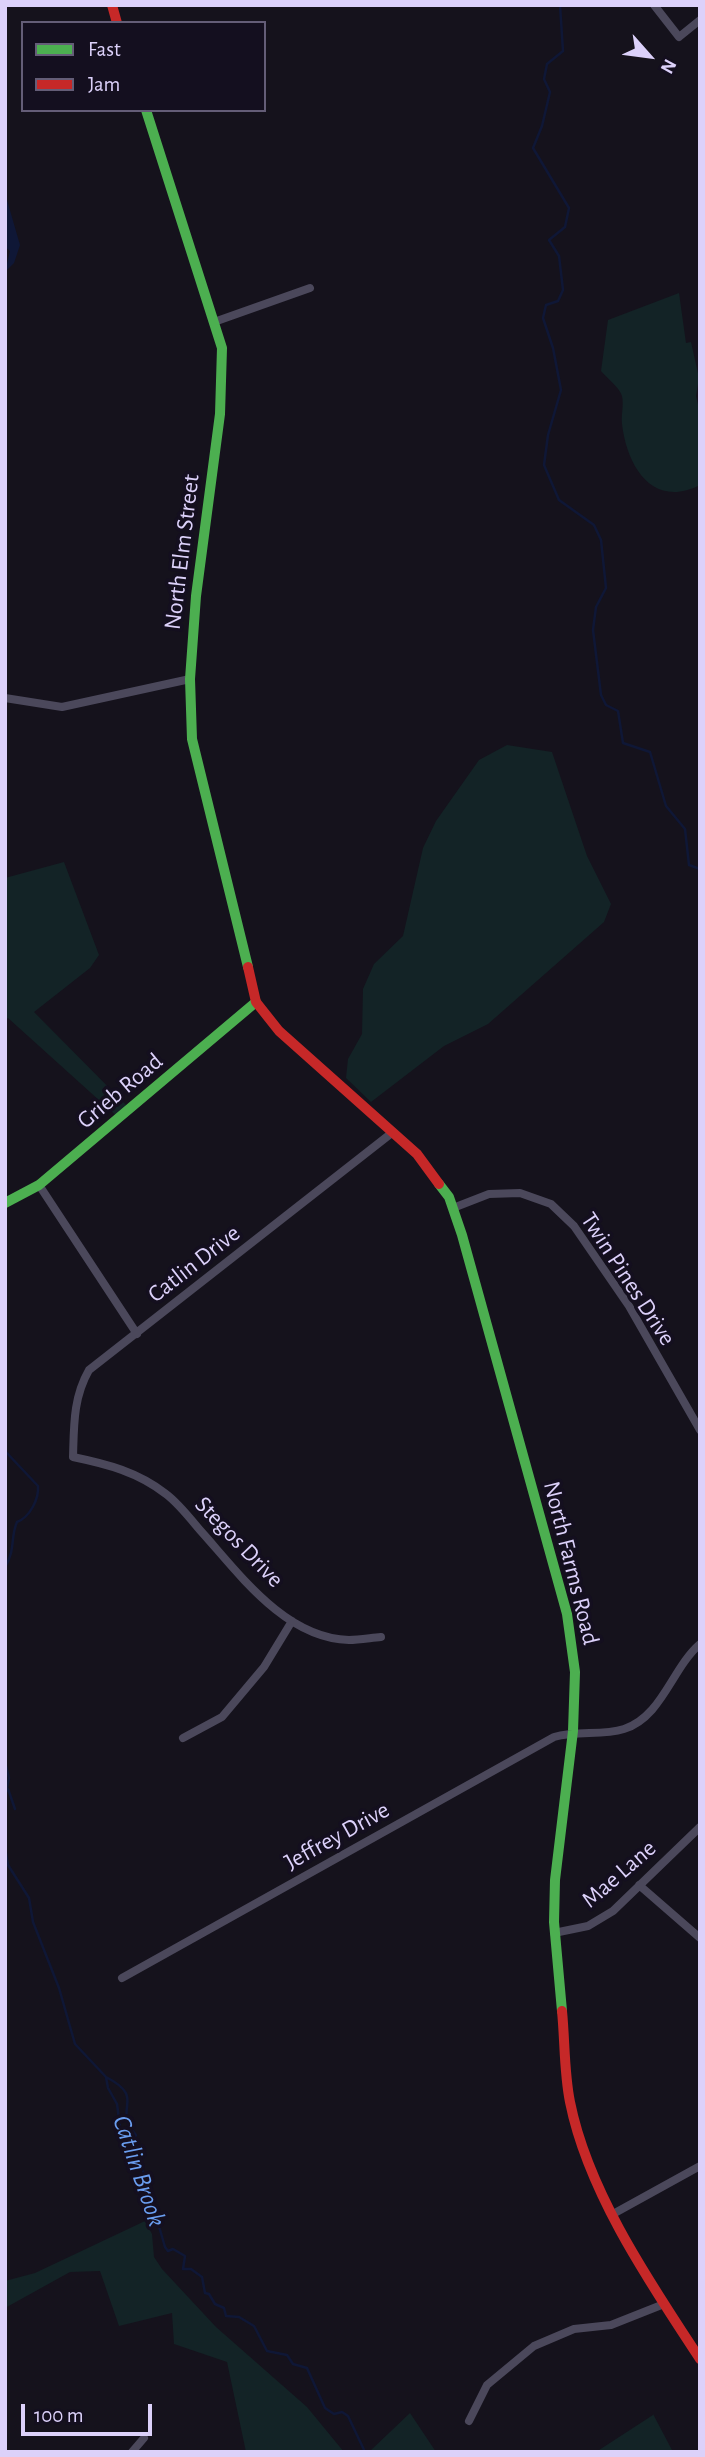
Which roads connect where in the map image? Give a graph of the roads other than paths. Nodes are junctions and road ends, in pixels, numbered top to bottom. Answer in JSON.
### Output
{"nodes":[{"id":1,"x":654,"y":5,"type":"edge"},
{"id":2,"x":700,"y":20,"type":"edge"},
{"id":3,"x":147,"y":112,"type":"edge"},
{"id":4,"x":310,"y":288,"type":"dead end"},
{"id":5,"x":214,"y":322,"type":"junction"},
{"id":6,"x":190,"y":680,"type":"junction"},
{"id":7,"x":5,"y":698,"type":"edge"},
{"id":8,"x":256,"y":1002,"type":"junction"},
{"id":9,"x":393,"y":1132,"type":"junction"},
{"id":10,"x":39,"y":1185,"type":"junction"},
{"id":11,"x":5,"y":1203,"type":"edge"},
{"id":12,"x":453,"y":1208,"type":"junction"},
{"id":13,"x":137,"y":1334,"type":"junction"},
{"id":14,"x":700,"y":1430,"type":"edge"},
{"id":15,"x":73,"y":1457,"type":"joint"},
{"id":16,"x":292,"y":1621,"type":"junction"},
{"id":17,"x":381,"y":1637,"type":"dead end"},
{"id":18,"x":700,"y":1644,"type":"edge"},
{"id":19,"x":573,"y":1731,"type":"junction"},
{"id":20,"x":183,"y":1738,"type":"dead end"},
{"id":21,"x":700,"y":1827,"type":"edge"},
{"id":22,"x":639,"y":1885,"type":"junction"},
{"id":23,"x":554,"y":1933,"type":"junction"},
{"id":24,"x":700,"y":1938,"type":"edge"},
{"id":25,"x":122,"y":1978,"type":"dead end"},
{"id":26,"x":700,"y":2166,"type":"edge"},
{"id":27,"x":613,"y":2214,"type":"junction"},
{"id":28,"x":664,"y":2304,"type":"junction"},
{"id":29,"x":700,"y":2359,"type":"edge"},
{"id":30,"x":468,"y":2421,"type":"dead end"},
{"id":31,"x":144,"y":2438,"type":"dead end"},
{"id":32,"x":132,"y":2452,"type":"edge"}],
"edges":[{"from":1,"to":2,"type":"street"},
{"from":3,"to":5,"type":"main road","name":"North Elm Street"},
{"from":4,"to":5,"type":"street"},
{"from":5,"to":6,"type":"main road","name":"North Elm Street"},
{"from":6,"to":7,"type":"street"},
{"from":6,"to":8,"type":"main road","name":"North Elm Street"},
{"from":8,"to":9,"type":"main road","name":"North Farms Road"},
{"from":8,"to":10,"type":"main road","name":"Grieb Road"},
{"from":9,"to":12,"type":"main road","name":"North Farms Road"},
{"from":9,"to":13,"type":"street","name":"Catlin Drive"},
{"from":10,"to":11,"type":"main road","name":"Grieb Road"},
{"from":10,"to":13,"type":"street"},
{"from":12,"to":14,"type":"street","name":"Twin Pines Drive"},
{"from":12,"to":19,"type":"main road","name":"North Farms Road"},
{"from":13,"to":15,"type":"street","name":"Catlin Drive"},
{"from":15,"to":16,"type":"street","name":"Stegos Drive"},
{"from":16,"to":17,"type":"street","name":"Stegos Drive"},
{"from":16,"to":20,"type":"street"},
{"from":18,"to":19,"type":"street"},
{"from":19,"to":23,"type":"main road","name":"North Farms Road"},
{"from":19,"to":25,"type":"street","name":"Jeffrey Drive"},
{"from":21,"to":22,"type":"street","name":"Mae Lane"},
{"from":22,"to":23,"type":"street","name":"Mae Lane"},
{"from":22,"to":24,"type":"street"},
{"from":23,"to":27,"type":"main road","name":"North Farms Road"},
{"from":26,"to":27,"type":"street"},
{"from":27,"to":28,"type":"main road","name":"North Farms Road"},
{"from":28,"to":29,"type":"main road","name":"North Farms Road"},
{"from":28,"to":30,"type":"street"},
{"from":31,"to":32,"type":"street"}]}
